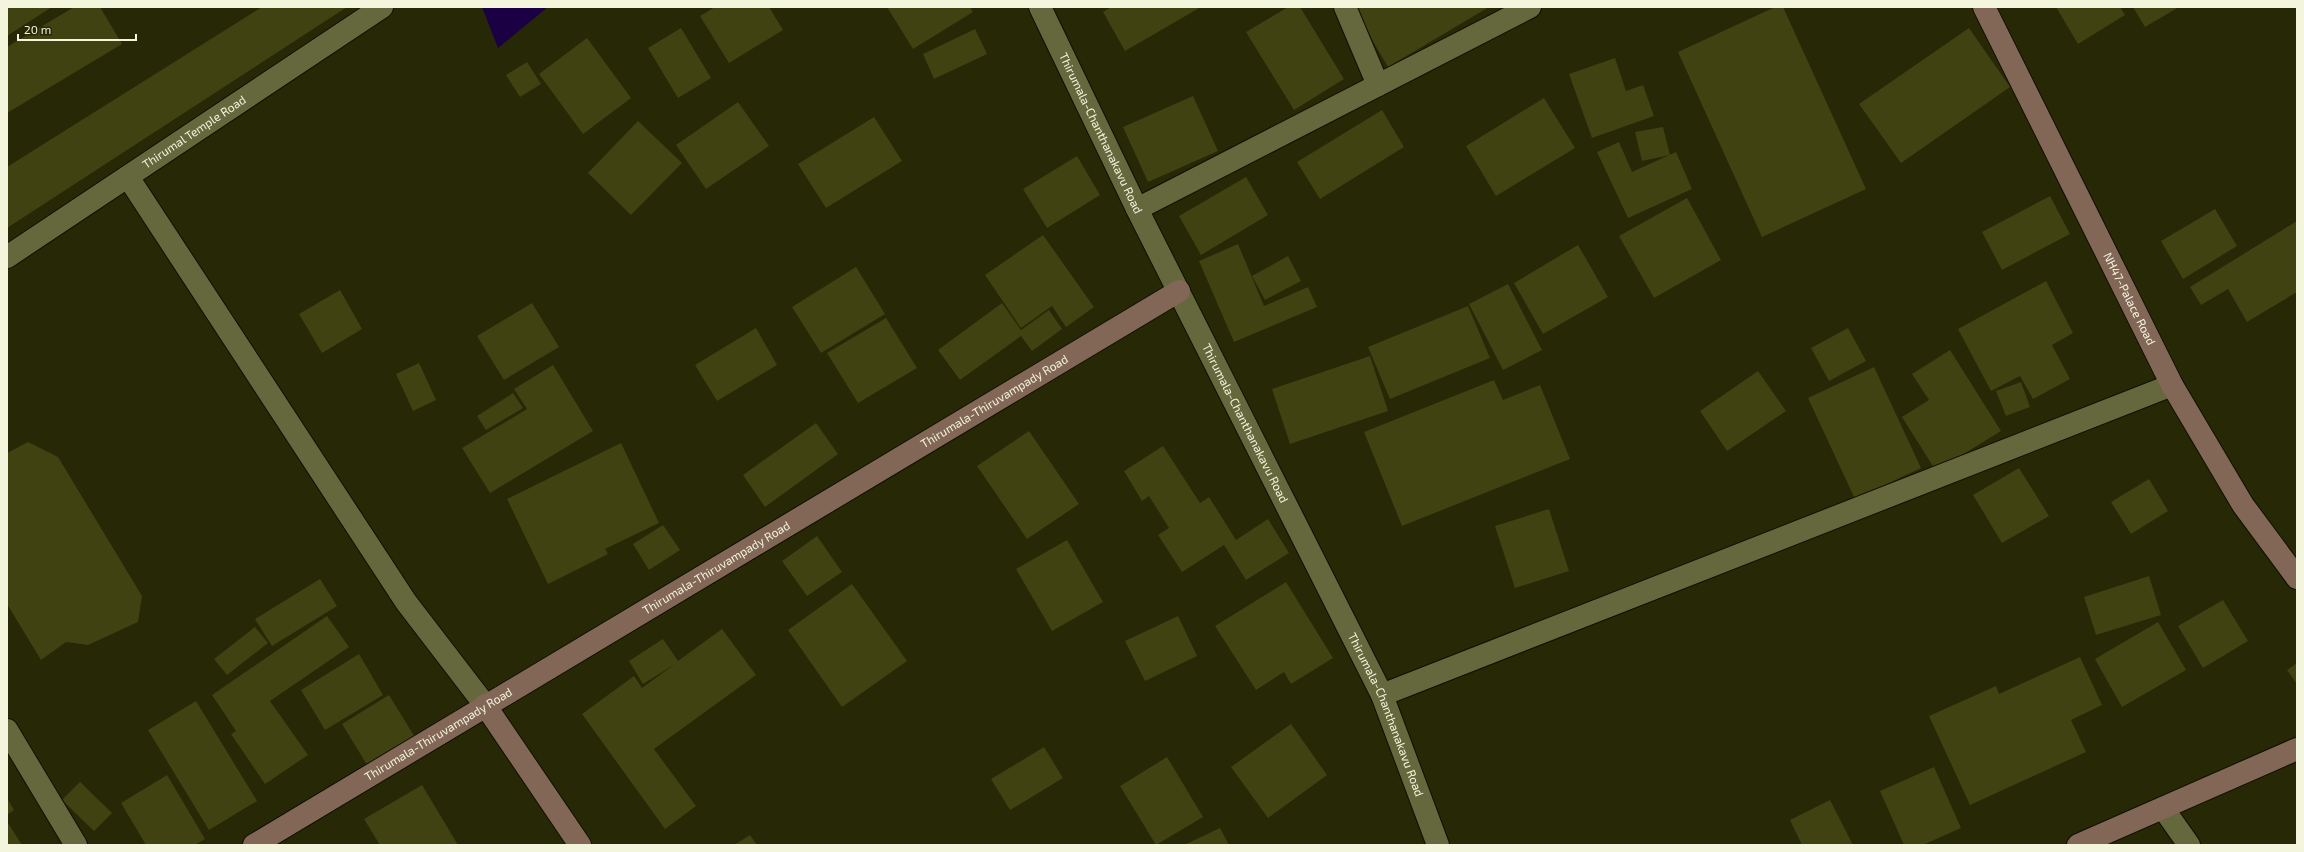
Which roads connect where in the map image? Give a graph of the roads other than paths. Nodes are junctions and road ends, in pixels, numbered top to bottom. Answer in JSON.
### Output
{"nodes":[{"id":1,"x":382,"y":7,"type":"edge"},
{"id":2,"x":1040,"y":7,"type":"edge"},
{"id":3,"x":1345,"y":7,"type":"edge"},
{"id":4,"x":1530,"y":7,"type":"edge"},
{"id":5,"x":1984,"y":7,"type":"edge"},
{"id":6,"x":1378,"y":85,"type":"junction"},
{"id":7,"x":128,"y":177,"type":"junction"},
{"id":8,"x":1137,"y":209,"type":"junction"},
{"id":9,"x":7,"y":257,"type":"edge"},
{"id":10,"x":1179,"y":291,"type":"junction"},
{"id":11,"x":2172,"y":385,"type":"junction"},
{"id":12,"x":2297,"y":578,"type":"edge"},
{"id":13,"x":1382,"y":695,"type":"junction"},
{"id":14,"x":485,"y":705,"type":"junction"},
{"id":15,"x":7,"y":730,"type":"edge"},
{"id":16,"x":2297,"y":749,"type":"edge"},
{"id":17,"x":2163,"y":808,"type":"junction"},
{"id":18,"x":76,"y":845,"type":"edge"},
{"id":19,"x":254,"y":845,"type":"edge"},
{"id":20,"x":580,"y":845,"type":"edge"},
{"id":21,"x":1438,"y":845,"type":"edge"},
{"id":22,"x":2078,"y":845,"type":"edge"},
{"id":23,"x":2189,"y":845,"type":"edge"}],
"edges":[{"from":1,"to":7,"type":"street","name":"Thirumal Temple Road"},
{"from":2,"to":8,"type":"street","name":"Thirumala-Chanthanakavu Road"},
{"from":3,"to":6,"type":"street"},
{"from":4,"to":6,"type":"street"},
{"from":5,"to":11,"type":"main road","name":"NH47-Palace Road"},
{"from":6,"to":8,"type":"street"},
{"from":7,"to":9,"type":"street","name":"Thirumal Temple Road"},
{"from":7,"to":14,"type":"street"},
{"from":8,"to":10,"type":"street","name":"Thirumala-Chanthanakavu Road"},
{"from":10,"to":13,"type":"street","name":"Thirumala-Chanthanakavu Road"},
{"from":10,"to":14,"type":"main road","name":"Thirumala-Thiruvampady Road"},
{"from":11,"to":12,"type":"main road","name":"NH47-Palace Road"},
{"from":11,"to":13,"type":"street"},
{"from":13,"to":21,"type":"street","name":"Thirumala-Chanthanakavu Road"},
{"from":14,"to":19,"type":"main road","name":"Thirumala-Thiruvampady Road"},
{"from":14,"to":20,"type":"main road"},
{"from":15,"to":18,"type":"street"},
{"from":16,"to":17,"type":"main road"},
{"from":17,"to":22,"type":"main road"},
{"from":17,"to":23,"type":"street"}]}
